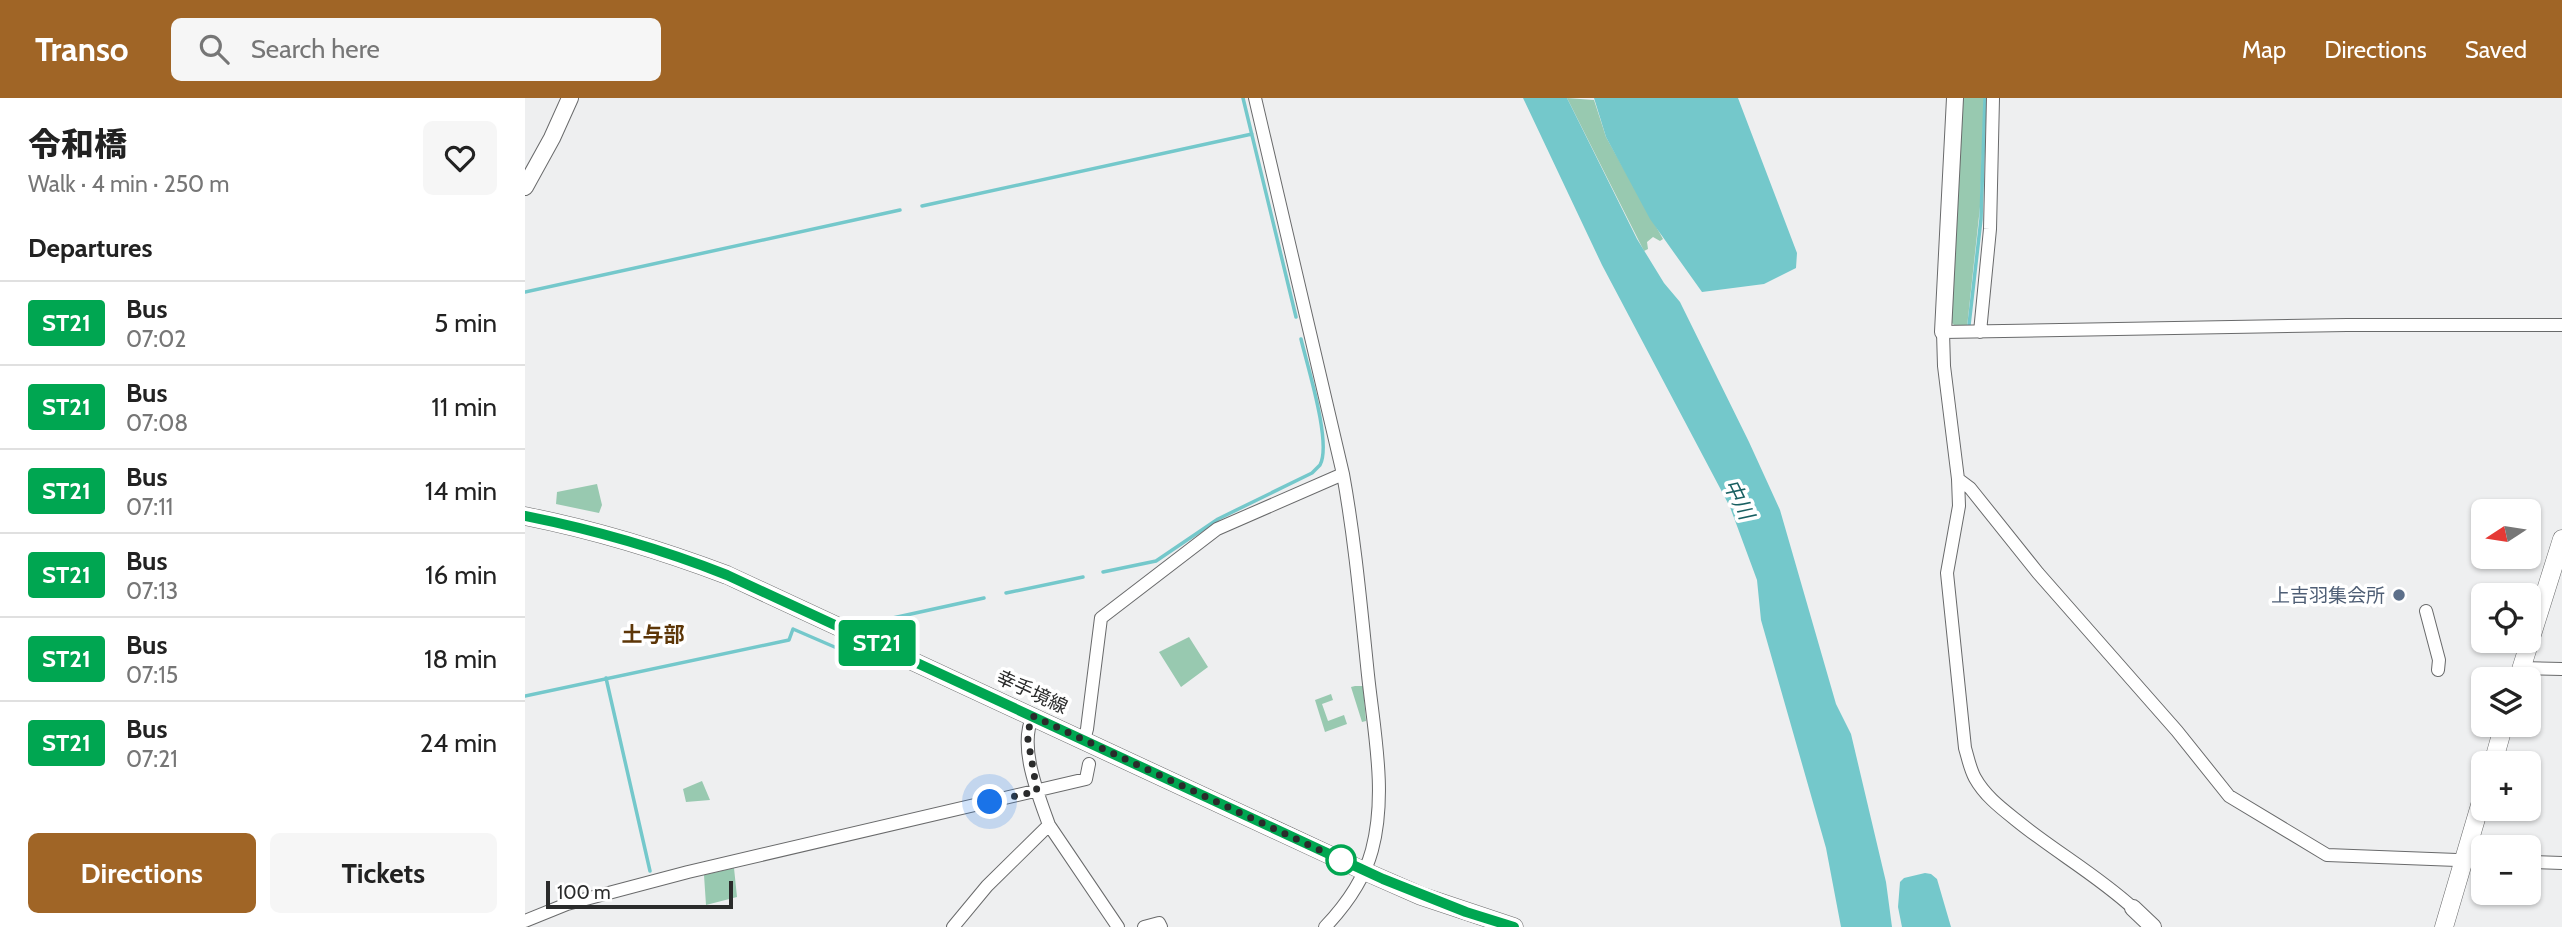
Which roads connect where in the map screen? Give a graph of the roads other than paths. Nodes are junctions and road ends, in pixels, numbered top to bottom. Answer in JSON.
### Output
{"nodes":[{"id":1,"x":570,"y":98,"type":"edge"},
{"id":2,"x":1255,"y":98,"type":"edge"},
{"id":3,"x":1955,"y":98,"type":"edge"},
{"id":4,"x":1993,"y":98,"type":"edge"},
{"id":5,"x":525,"y":187,"type":"edge"},
{"id":6,"x":2562,"y":325,"type":"edge"},
{"id":7,"x":1944,"y":331,"type":"junction"},
{"id":8,"x":1980,"y":332,"type":"junction"},
{"id":9,"x":1343,"y":474,"type":"junction"},
{"id":10,"x":1958,"y":479,"type":"junction"},
{"id":11,"x":525,"y":516,"type":"edge"},
{"id":12,"x":2562,"y":539,"type":"edge"},
{"id":13,"x":2558,"y":559,"type":"edge"},
{"id":14,"x":2426,"y":611,"type":"dead end"},
{"id":15,"x":2522,"y":667,"type":"edge"},
{"id":16,"x":2562,"y":669,"type":"edge"},
{"id":17,"x":2438,"y":670,"type":"dead end"},
{"id":18,"x":2541,"y":671,"type":"edge"},
{"id":19,"x":1033,"y":716,"type":"junction"},
{"id":20,"x":1083,"y":740,"type":"junction"},
{"id":21,"x":1089,"y":764,"type":"dead end"},
{"id":22,"x":1037,"y":791,"type":"junction"},
{"id":23,"x":2476,"y":821,"type":"edge"},
{"id":24,"x":1049,"y":825,"type":"junction"},
{"id":25,"x":2464,"y":861,"type":"junction"},
{"id":26,"x":2471,"y":861,"type":"edge"},
{"id":27,"x":2541,"y":862,"type":"edge"},
{"id":28,"x":2562,"y":863,"type":"edge"},
{"id":29,"x":1364,"y":871,"type":"junction"},
{"id":30,"x":2133,"y":908,"type":"joint"},
{"id":31,"x":525,"y":921,"type":"edge"},
{"id":32,"x":953,"y":927,"type":"edge"},
{"id":33,"x":1118,"y":927,"type":"edge"},
{"id":34,"x":1144,"y":927,"type":"edge"},
{"id":35,"x":1161,"y":927,"type":"edge"},
{"id":36,"x":1325,"y":927,"type":"edge"},
{"id":37,"x":1514,"y":927,"type":"edge"},
{"id":38,"x":2153,"y":927,"type":"edge"},
{"id":39,"x":2445,"y":927,"type":"edge"}],
"edges":[{"from":1,"to":5,"type":"street"},
{"from":2,"to":9,"type":"street"},
{"from":3,"to":7,"type":"street"},
{"from":4,"to":8,"type":"street"},
{"from":6,"to":8,"type":"street"},
{"from":7,"to":8,"type":"street"},
{"from":7,"to":10,"type":"street"},
{"from":9,"to":20,"type":"street"},
{"from":9,"to":29,"type":"street"},
{"from":10,"to":25,"type":"street"},
{"from":10,"to":30,"type":"street"},
{"from":11,"to":19,"type":"main road","name":"幸手境線"},
{"from":12,"to":13,"type":"main road"},
{"from":13,"to":15,"type":"main road"},
{"from":14,"to":17,"type":"street"},
{"from":16,"to":18,"type":"street"},
{"from":19,"to":20,"type":"main road","name":"幸手境線"},
{"from":19,"to":22,"type":"street"},
{"from":20,"to":29,"type":"main road","name":"幸手境線"},
{"from":21,"to":22,"type":"street"},
{"from":22,"to":24,"type":"street"},
{"from":22,"to":31,"type":"street"},
{"from":23,"to":25,"type":"main road"},
{"from":24,"to":32,"type":"street"},
{"from":24,"to":33,"type":"street"},
{"from":25,"to":26,"type":"street"},
{"from":25,"to":39,"type":"main road"},
{"from":27,"to":28,"type":"street"},
{"from":29,"to":36,"type":"street"},
{"from":29,"to":37,"type":"main road","name":"幸手境線"},
{"from":30,"to":38,"type":"street"},
{"from":34,"to":35,"type":"street"}]}
